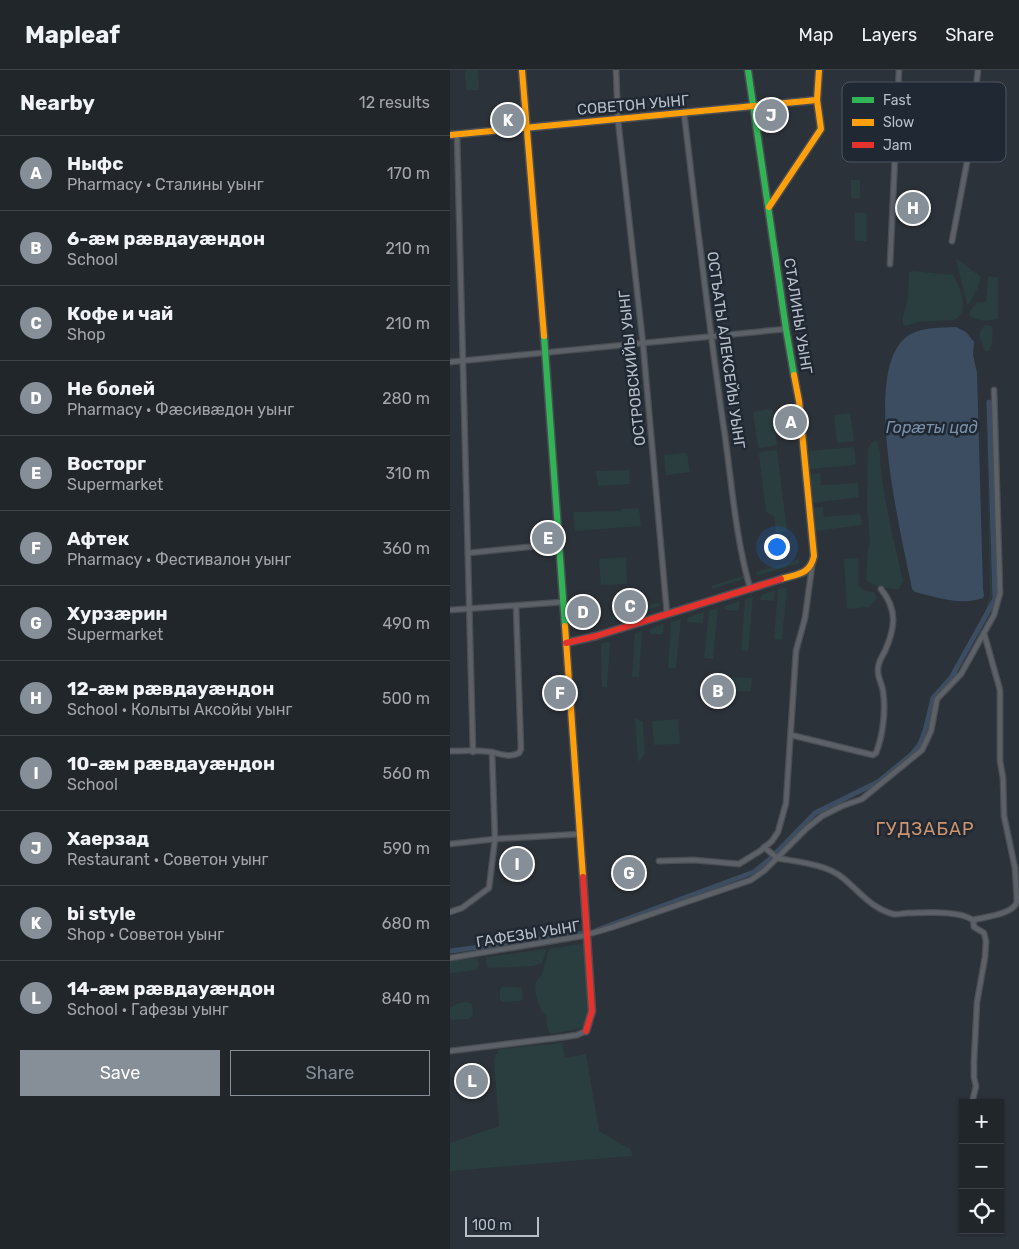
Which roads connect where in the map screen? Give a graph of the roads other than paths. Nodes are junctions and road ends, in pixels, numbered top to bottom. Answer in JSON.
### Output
{"nodes":[{"id":1,"x":522,"y":70,"type":"edge"},
{"id":2,"x":616,"y":70,"type":"edge"},
{"id":3,"x":748,"y":70,"type":"edge"},
{"id":4,"x":819,"y":70,"type":"edge"},
{"id":5,"x":818,"y":100,"type":"junction"},
{"id":6,"x":754,"y":106,"type":"junction"},
{"id":7,"x":684,"y":113,"type":"junction"},
{"id":8,"x":618,"y":120,"type":"junction"},
{"id":9,"x":526,"y":127,"type":"junction"},
{"id":10,"x":454,"y":135,"type":"edge"},
{"id":11,"x":895,"y":162,"type":"edge"},
{"id":12,"x":967,"y":162,"type":"edge"},
{"id":13,"x":769,"y":207,"type":"junction"},
{"id":14,"x":952,"y":241,"type":"dead end"},
{"id":15,"x":890,"y":264,"type":"dead end"},
{"id":16,"x":786,"y":329,"type":"junction"},
{"id":17,"x":711,"y":336,"type":"junction"},
{"id":18,"x":643,"y":344,"type":"junction"},
{"id":19,"x":545,"y":352,"type":"junction"},
{"id":20,"x":463,"y":361,"type":"junction"},
{"id":21,"x":450,"y":362,"type":"edge"},
{"id":22,"x":994,"y":390,"type":"dead end"},
{"id":23,"x":558,"y":544,"type":"junction"},
{"id":24,"x":468,"y":553,"type":"junction"},
{"id":25,"x":812,"y":566,"type":"junction"},
{"id":26,"x":750,"y":588,"type":"junction"},
{"id":27,"x":881,"y":589,"type":"dead end"},
{"id":28,"x":563,"y":602,"type":"junction"},
{"id":29,"x":516,"y":606,"type":"junction"},
{"id":30,"x":469,"y":609,"type":"junction"},
{"id":31,"x":450,"y":610,"type":"edge"},
{"id":32,"x":667,"y":614,"type":"junction"},
{"id":33,"x":984,"y":633,"type":"junction"},
{"id":34,"x":566,"y":643,"type":"junction"},
{"id":35,"x":792,"y":735,"type":"junction"},
{"id":36,"x":450,"y":751,"type":"edge"},
{"id":37,"x":473,"y":752,"type":"junction"},
{"id":38,"x":492,"y":752,"type":"junction"},
{"id":39,"x":580,"y":834,"type":"junction"},
{"id":40,"x":495,"y":839,"type":"junction"},
{"id":41,"x":450,"y":844,"type":"edge"},
{"id":42,"x":766,"y":848,"type":"junction"},
{"id":43,"x":776,"y":857,"type":"junction"},
{"id":44,"x":658,"y":862,"type":"dead end"},
{"id":45,"x":450,"y":912,"type":"edge"},
{"id":46,"x":973,"y":920,"type":"junction"},
{"id":47,"x":587,"y":935,"type":"junction"},
{"id":48,"x":450,"y":958,"type":"edge"},
{"id":49,"x":586,"y":1031,"type":"joint"},
{"id":50,"x":450,"y":1051,"type":"edge"},
{"id":51,"x":973,"y":1099,"type":"edge"}],
"edges":[{"from":1,"to":9,"type":"street"},
{"from":2,"to":8,"type":"street","name":"ОСТРОВСКИЙЫ УЫНГ"},
{"from":3,"to":6,"type":"street","name":"СТАЛИНЫ УЫНГ"},
{"from":4,"to":5,"type":"street"},
{"from":5,"to":6,"type":"street","name":"СОВЕТОН УЫНГ"},
{"from":5,"to":13,"type":"street"},
{"from":6,"to":7,"type":"street","name":"СОВЕТОН УЫНГ"},
{"from":6,"to":13,"type":"street","name":"СТАЛИНЫ УЫНГ"},
{"from":7,"to":8,"type":"street","name":"СОВЕТОН УЫНГ"},
{"from":7,"to":17,"type":"street","name":"ОСТЪАТЫ АЛЕКСЕЙЫ УЫНГ"},
{"from":8,"to":9,"type":"street","name":"СОВЕТОН УЫНГ"},
{"from":8,"to":18,"type":"street","name":"ОСТРОВСКИЙЫ УЫНГ"},
{"from":9,"to":10,"type":"street","name":"СОВЕТОН УЫНГ"},
{"from":9,"to":19,"type":"street"},
{"from":10,"to":20,"type":"street"},
{"from":11,"to":15,"type":"street"},
{"from":12,"to":14,"type":"street"},
{"from":13,"to":16,"type":"street","name":"СТАЛИНЫ УЫНГ"},
{"from":16,"to":17,"type":"street"},
{"from":16,"to":25,"type":"street","name":"СТАЛИНЫ УЫНГ"},
{"from":17,"to":18,"type":"street"},
{"from":17,"to":26,"type":"street","name":"ОСТЪАТЫ АЛЕКСЕЙЫ УЫНГ"},
{"from":18,"to":19,"type":"street"},
{"from":18,"to":32,"type":"street","name":"ОСТРОВСКИЙЫ УЫНГ"},
{"from":19,"to":20,"type":"street"},
{"from":19,"to":23,"type":"street"},
{"from":20,"to":21,"type":"street"},
{"from":20,"to":24,"type":"street"},
{"from":22,"to":33,"type":"street"},
{"from":23,"to":24,"type":"street"},
{"from":23,"to":28,"type":"street"},
{"from":24,"to":30,"type":"street"},
{"from":25,"to":26,"type":"street"},
{"from":25,"to":35,"type":"street"},
{"from":26,"to":32,"type":"street"},
{"from":27,"to":35,"type":"street"},
{"from":28,"to":29,"type":"street"},
{"from":28,"to":34,"type":"street"},
{"from":29,"to":30,"type":"street"},
{"from":29,"to":38,"type":"street"},
{"from":30,"to":31,"type":"street"},
{"from":30,"to":37,"type":"street"},
{"from":32,"to":34,"type":"street"},
{"from":33,"to":43,"type":"street"},
{"from":33,"to":46,"type":"street"},
{"from":34,"to":39,"type":"street"},
{"from":35,"to":42,"type":"street"},
{"from":36,"to":37,"type":"street"},
{"from":37,"to":38,"type":"street"},
{"from":38,"to":40,"type":"street"},
{"from":39,"to":40,"type":"street"},
{"from":39,"to":47,"type":"street"},
{"from":40,"to":41,"type":"street"},
{"from":40,"to":45,"type":"street"},
{"from":42,"to":43,"type":"street"},
{"from":42,"to":44,"type":"street"},
{"from":43,"to":46,"type":"street"},
{"from":43,"to":47,"type":"street"},
{"from":46,"to":51,"type":"street"},
{"from":47,"to":48,"type":"street","name":"ГАФЕЗЫ УЫНГ"},
{"from":47,"to":49,"type":"street","name":"ГАФЕЗЫ УЫНГ"},
{"from":49,"to":50,"type":"street","name":"ГАФЕЗЫ УЫНГ"}]}
